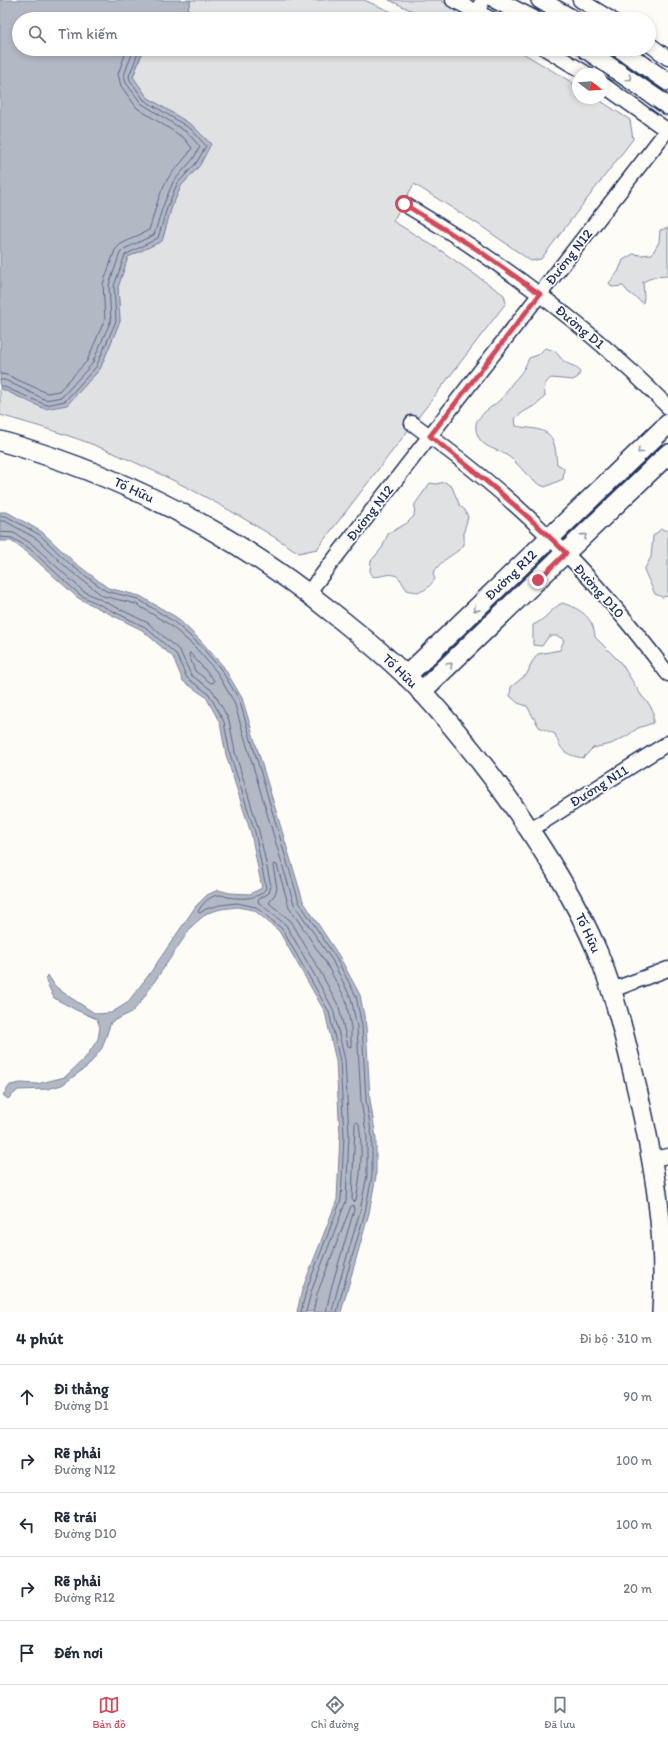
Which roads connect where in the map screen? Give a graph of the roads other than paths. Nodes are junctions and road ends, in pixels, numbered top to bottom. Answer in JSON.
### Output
{"nodes":[{"id":1,"x":453,"y":0,"type":"edge"},
{"id":2,"x":496,"y":0,"type":"edge"},
{"id":3,"x":540,"y":0,"type":"edge"},
{"id":4,"x":580,"y":0,"type":"edge"},
{"id":5,"x":480,"y":6,"type":"edge"},
{"id":6,"x":519,"y":12,"type":"edge"},
{"id":7,"x":561,"y":12,"type":"edge"},
{"id":8,"x":600,"y":12,"type":"edge"},
{"id":9,"x":656,"y":49,"type":"edge"},
{"id":10,"x":557,"y":56,"type":"edge"},
{"id":11,"x":595,"y":56,"type":"edge"},
{"id":12,"x":630,"y":56,"type":"edge"},
{"id":13,"x":668,"y":58,"type":"edge"},
{"id":14,"x":577,"y":68,"type":"edge"},
{"id":15,"x":668,"y":82,"type":"edge"},
{"id":16,"x":608,"y":88,"type":"edge"},
{"id":17,"x":668,"y":106,"type":"edge"},
{"id":18,"x":668,"y":130,"type":"edge"},
{"id":19,"x":404,"y":204,"type":"dead end"},
{"id":20,"x":540,"y":294,"type":"junction"},
{"id":21,"x":668,"y":407,"type":"edge"},
{"id":22,"x":412,"y":422,"type":"dead end"},
{"id":23,"x":668,"y":424,"type":"edge"},
{"id":24,"x":430,"y":436,"type":"junction"},
{"id":25,"x":0,"y":441,"type":"edge"},
{"id":26,"x":668,"y":454,"type":"edge"},
{"id":27,"x":550,"y":537,"type":"junction"},
{"id":28,"x":566,"y":553,"type":"junction"},
{"id":29,"x":308,"y":593,"type":"junction"},
{"id":30,"x":668,"y":674,"type":"edge"},
{"id":31,"x":406,"y":676,"type":"junction"},
{"id":32,"x":421,"y":692,"type":"junction"},
{"id":33,"x":668,"y":743,"type":"edge"},
{"id":34,"x":530,"y":830,"type":"junction"},
{"id":35,"x":668,"y":969,"type":"edge"},
{"id":36,"x":612,"y":990,"type":"junction"},
{"id":37,"x":660,"y":1157,"type":"edge"},
{"id":38,"x":664,"y":1308,"type":"edge"}],
"edges":[{"from":1,"to":5,"type":"street"},
{"from":2,"to":6,"type":"street"},
{"from":3,"to":7,"type":"street"},
{"from":4,"to":8,"type":"street"},
{"from":9,"to":13,"type":"street"},
{"from":10,"to":14,"type":"street"},
{"from":11,"to":17,"type":"street","one_way":true},
{"from":12,"to":15,"type":"street"},
{"from":16,"to":18,"type":"street"},
{"from":18,"to":20,"type":"street","name":"Đường N12"},
{"from":19,"to":20,"type":"street","name":"Đường D1"},
{"from":20,"to":21,"type":"street","name":"Đường D1"},
{"from":20,"to":24,"type":"street","name":"Đường N12"},
{"from":22,"to":24,"type":"street","name":"Đường D10"},
{"from":23,"to":27,"type":"main road","name":"Đường R12","one_way":true},
{"from":24,"to":27,"type":"street","name":"Đường D10"},
{"from":24,"to":29,"type":"street","name":"Đường N12"},
{"from":25,"to":29,"type":"main road","name":"Tố Hữu"},
{"from":28,"to":26,"type":"main road","name":"Đường R12","one_way":true},
{"from":27,"to":28,"type":"street","name":"Đường D10"},
{"from":27,"to":31,"type":"main road","name":"Đường R12","one_way":true},
{"from":28,"to":30,"type":"street","name":"Đường D10"},
{"from":32,"to":28,"type":"main road","name":"Đường R12","one_way":true},
{"from":29,"to":31,"type":"main road","name":"Tố Hữu"},
{"from":31,"to":32,"type":"main road","name":"Tố Hữu"},
{"from":32,"to":34,"type":"main road","name":"Tố Hữu"},
{"from":33,"to":34,"type":"street","name":"Đường N11"},
{"from":34,"to":36,"type":"main road","name":"Tố Hữu"},
{"from":35,"to":36,"type":"street"},
{"from":36,"to":37,"type":"main road","name":"Tố Hữu"},
{"from":37,"to":38,"type":"main road"}]}
